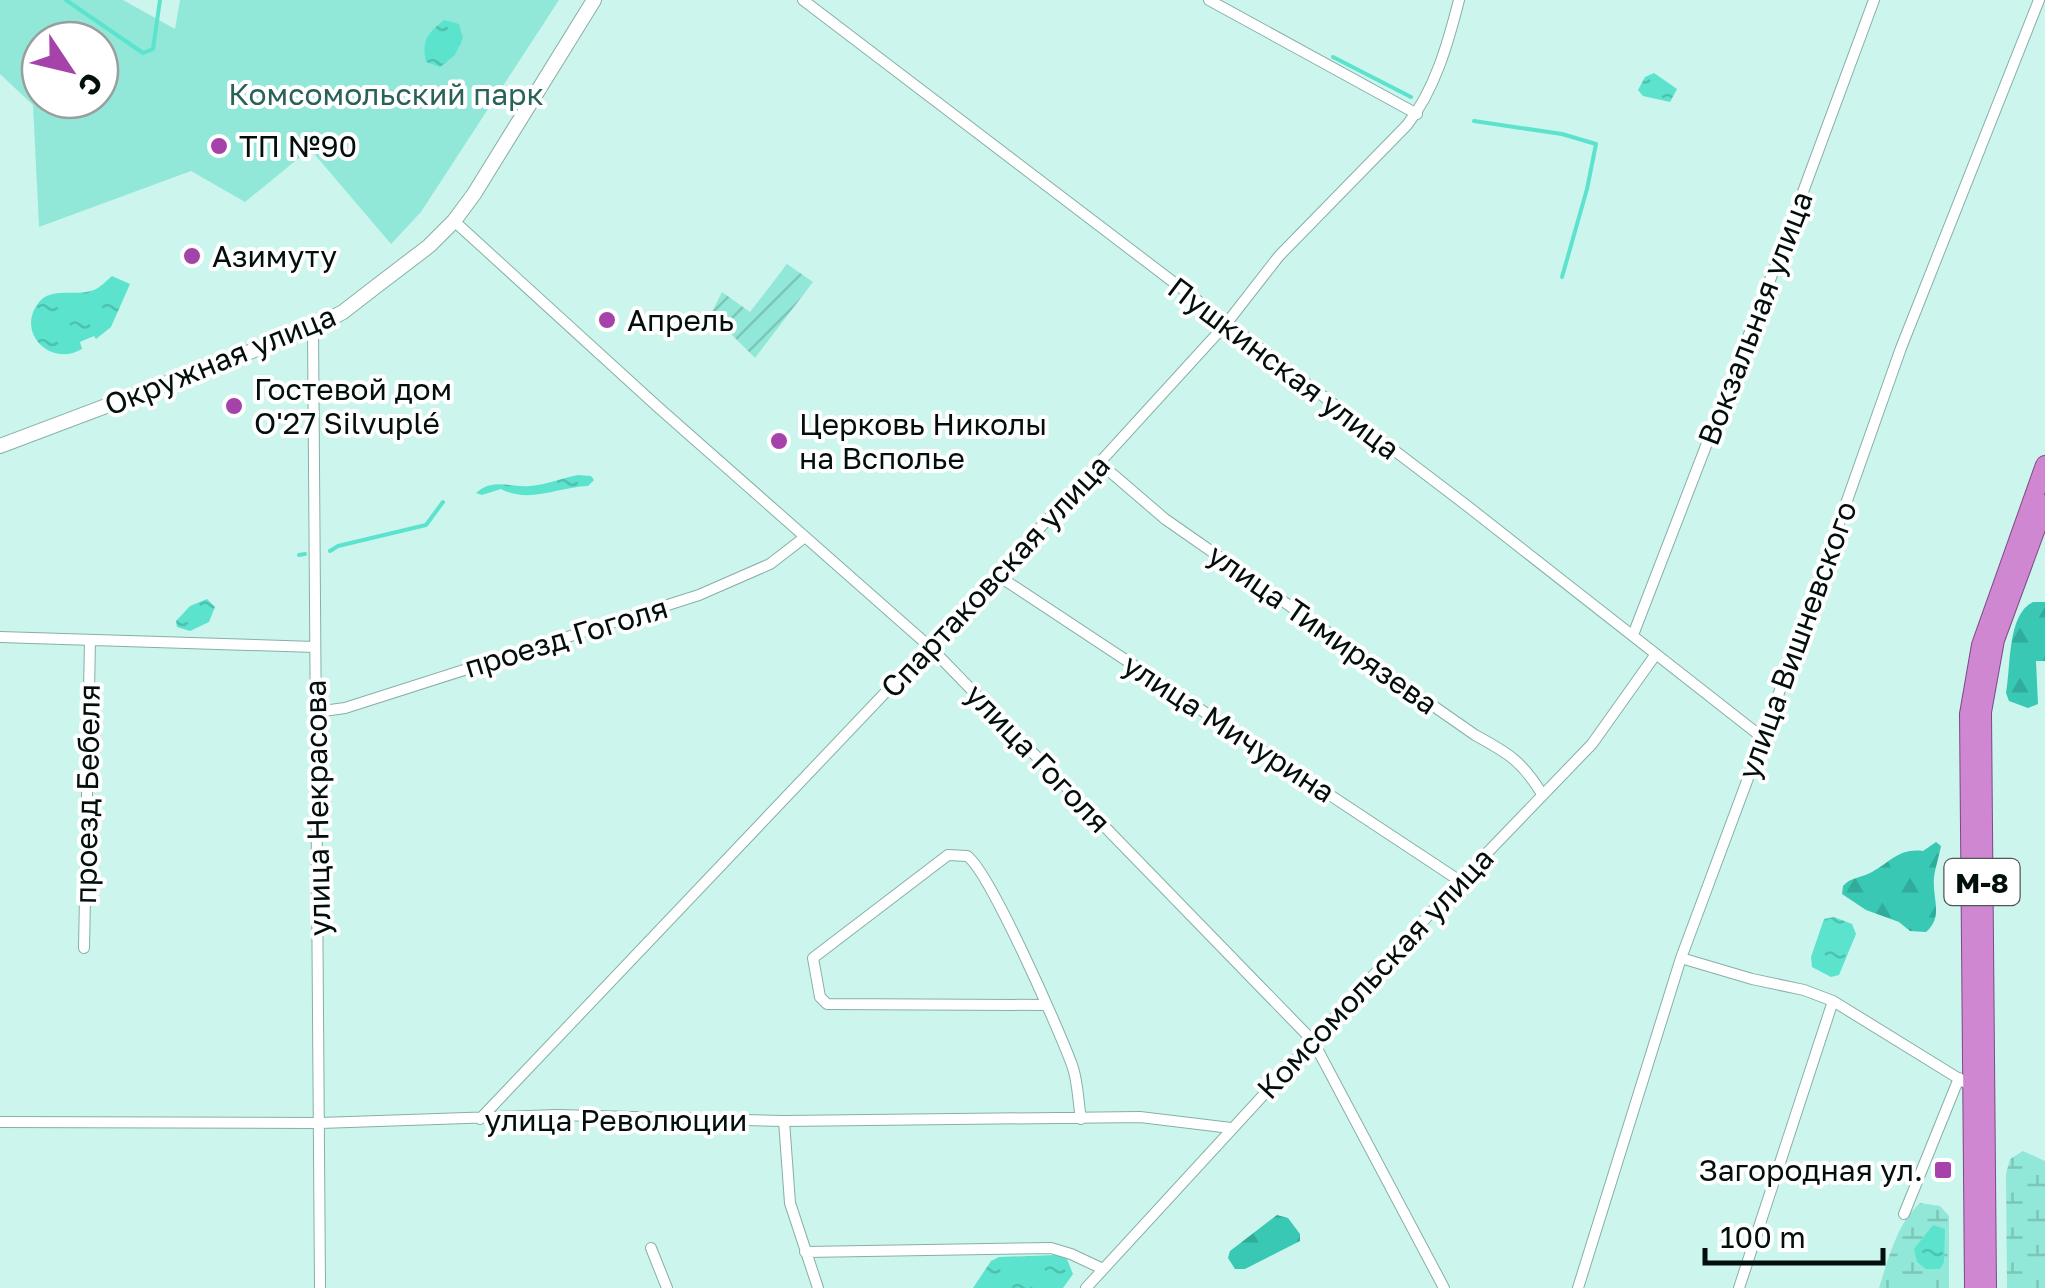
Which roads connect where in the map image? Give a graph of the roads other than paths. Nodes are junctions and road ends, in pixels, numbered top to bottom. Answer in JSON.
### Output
{"nodes":[{"id":1,"x":594,"y":0,"type":"edge"},
{"id":2,"x":803,"y":0,"type":"edge"},
{"id":3,"x":1209,"y":0,"type":"edge"},
{"id":4,"x":1459,"y":0,"type":"edge"},
{"id":5,"x":1874,"y":0,"type":"edge"},
{"id":6,"x":2039,"y":0,"type":"edge"},
{"id":7,"x":1416,"y":114,"type":"junction"},
{"id":8,"x":454,"y":220,"type":"junction"},
{"id":9,"x":1226,"y":324,"type":"junction"},
{"id":10,"x":313,"y":328,"type":"junction"},
{"id":11,"x":0,"y":446,"type":"edge"},
{"id":12,"x":1100,"y":464,"type":"junction"},
{"id":13,"x":2045,"y":464,"type":"edge"},
{"id":14,"x":2045,"y":504,"type":"edge"},
{"id":15,"x":805,"y":537,"type":"junction"},
{"id":16,"x":998,"y":575,"type":"junction"},
{"id":17,"x":1633,"y":635,"type":"junction"},
{"id":18,"x":0,"y":637,"type":"edge"},
{"id":19,"x":90,"y":640,"type":"junction"},
{"id":20,"x":315,"y":647,"type":"junction"},
{"id":21,"x":930,"y":647,"type":"junction"},
{"id":22,"x":1656,"y":654,"type":"junction"},
{"id":23,"x":316,"y":712,"type":"junction"},
{"id":24,"x":1764,"y":738,"type":"junction"},
{"id":25,"x":1542,"y":794,"type":"junction"},
{"id":26,"x":1460,"y":881,"type":"junction"},
{"id":27,"x":84,"y":948,"type":"dead end"},
{"id":28,"x":1681,"y":958,"type":"junction"},
{"id":29,"x":1833,"y":1001,"type":"junction"},
{"id":30,"x":1045,"y":1005,"type":"junction"},
{"id":31,"x":1313,"y":1041,"type":"junction"},
{"id":32,"x":1972,"y":1087,"type":"junction"},
{"id":33,"x":480,"y":1119,"type":"junction"},
{"id":34,"x":1081,"y":1119,"type":"junction"},
{"id":35,"x":784,"y":1121,"type":"junction"},
{"id":36,"x":0,"y":1122,"type":"edge"},
{"id":37,"x":320,"y":1123,"type":"junction"},
{"id":38,"x":1231,"y":1128,"type":"junction"},
{"id":39,"x":1904,"y":1214,"type":"dead end"},
{"id":40,"x":651,"y":1248,"type":"dead end"},
{"id":41,"x":805,"y":1252,"type":"junction"},
{"id":42,"x":1103,"y":1269,"type":"junction"},
{"id":43,"x":320,"y":1288,"type":"edge"},
{"id":44,"x":667,"y":1288,"type":"edge"},
{"id":45,"x":818,"y":1288,"type":"edge"},
{"id":46,"x":1086,"y":1288,"type":"edge"},
{"id":47,"x":1444,"y":1288,"type":"edge"},
{"id":48,"x":1578,"y":1288,"type":"edge"},
{"id":49,"x":1738,"y":1288,"type":"edge"},
{"id":50,"x":1974,"y":1288,"type":"edge"},
{"id":51,"x":1988,"y":1288,"type":"edge"}],
"edges":[{"from":1,"to":8,"type":"main road","name":"Окружная улица"},
{"from":2,"to":9,"type":"street","name":"Пушкинская улица"},
{"from":3,"to":7,"type":"street"},
{"from":4,"to":7,"type":"street","name":"Спартаковская улица"},
{"from":5,"to":17,"type":"street","name":"Вокзальная улица"},
{"from":6,"to":24,"type":"street","name":"улица Вишневского"},
{"from":7,"to":9,"type":"street","name":"Спартаковская улица"},
{"from":8,"to":10,"type":"main road","name":"Окружная улица"},
{"from":8,"to":15,"type":"street","name":"улица Гоголя"},
{"from":9,"to":12,"type":"street","name":"Спартаковская улица"},
{"from":9,"to":17,"type":"street","name":"Пушкинская улица"},
{"from":10,"to":11,"type":"main road","name":"Окружная улица"},
{"from":10,"to":20,"type":"street","name":"улица Некрасова"},
{"from":12,"to":16,"type":"street","name":"Спартаковская улица"},
{"from":12,"to":25,"type":"street","name":"улица Тимирязева"},
{"from":13,"to":32,"type":"highway","number":"М-8"},
{"from":14,"to":32,"type":"highway","number":"М-8"},
{"from":15,"to":21,"type":"street","name":"улица Гоголя"},
{"from":15,"to":23,"type":"street","name":"проезд Гоголя"},
{"from":16,"to":21,"type":"street","name":"Спартаковская улица"},
{"from":16,"to":26,"type":"street","name":"улица Мичурина"},
{"from":17,"to":22,"type":"street","name":"Пушкинская улица"},
{"from":18,"to":19,"type":"street","name":"проезд Бебеля"},
{"from":19,"to":20,"type":"street","name":"проезд Бебеля"},
{"from":19,"to":27,"type":"street","name":"проезд Бебеля"},
{"from":20,"to":23,"type":"street","name":"улица Некрасова"},
{"from":21,"to":31,"type":"street","name":"улица Гоголя"},
{"from":21,"to":33,"type":"street","name":"Спартаковская улица"},
{"from":22,"to":24,"type":"street","name":"Пушкинская улица"},
{"from":22,"to":25,"type":"street","name":"Комсомольская улица"},
{"from":23,"to":37,"type":"street","name":"улица Некрасова"},
{"from":24,"to":28,"type":"street","name":"улица Вишневского"},
{"from":25,"to":26,"type":"street","name":"Комсомольская улица"},
{"from":26,"to":31,"type":"street","name":"Комсомольская улица"},
{"from":28,"to":29,"type":"street"},
{"from":28,"to":48,"type":"street","name":"улица Вишневского"},
{"from":29,"to":32,"type":"street"},
{"from":29,"to":49,"type":"street"},
{"from":30,"to":30,"type":"street"},
{"from":30,"to":34,"type":"street"},
{"from":31,"to":38,"type":"street","name":"Комсомольская улица"},
{"from":31,"to":47,"type":"street","name":"улица Гоголя"},
{"from":32,"to":39,"type":"street"},
{"from":32,"to":50,"type":"highway","number":"М-8"},
{"from":32,"to":51,"type":"highway","number":"М-8"},
{"from":33,"to":35,"type":"street","name":"улица Революции"},
{"from":33,"to":37,"type":"street","name":"улица Революции"},
{"from":34,"to":35,"type":"street","name":"улица Революции"},
{"from":34,"to":38,"type":"street","name":"улица Революции"},
{"from":35,"to":41,"type":"street"},
{"from":36,"to":37,"type":"street","name":"улица Революции"},
{"from":37,"to":43,"type":"street","name":"улица Некрасова"},
{"from":38,"to":42,"type":"street","name":"Комсомольская улица"},
{"from":40,"to":44,"type":"street"},
{"from":41,"to":42,"type":"street"},
{"from":41,"to":45,"type":"street"},
{"from":42,"to":46,"type":"street","name":"Комсомольская улица"}]}
